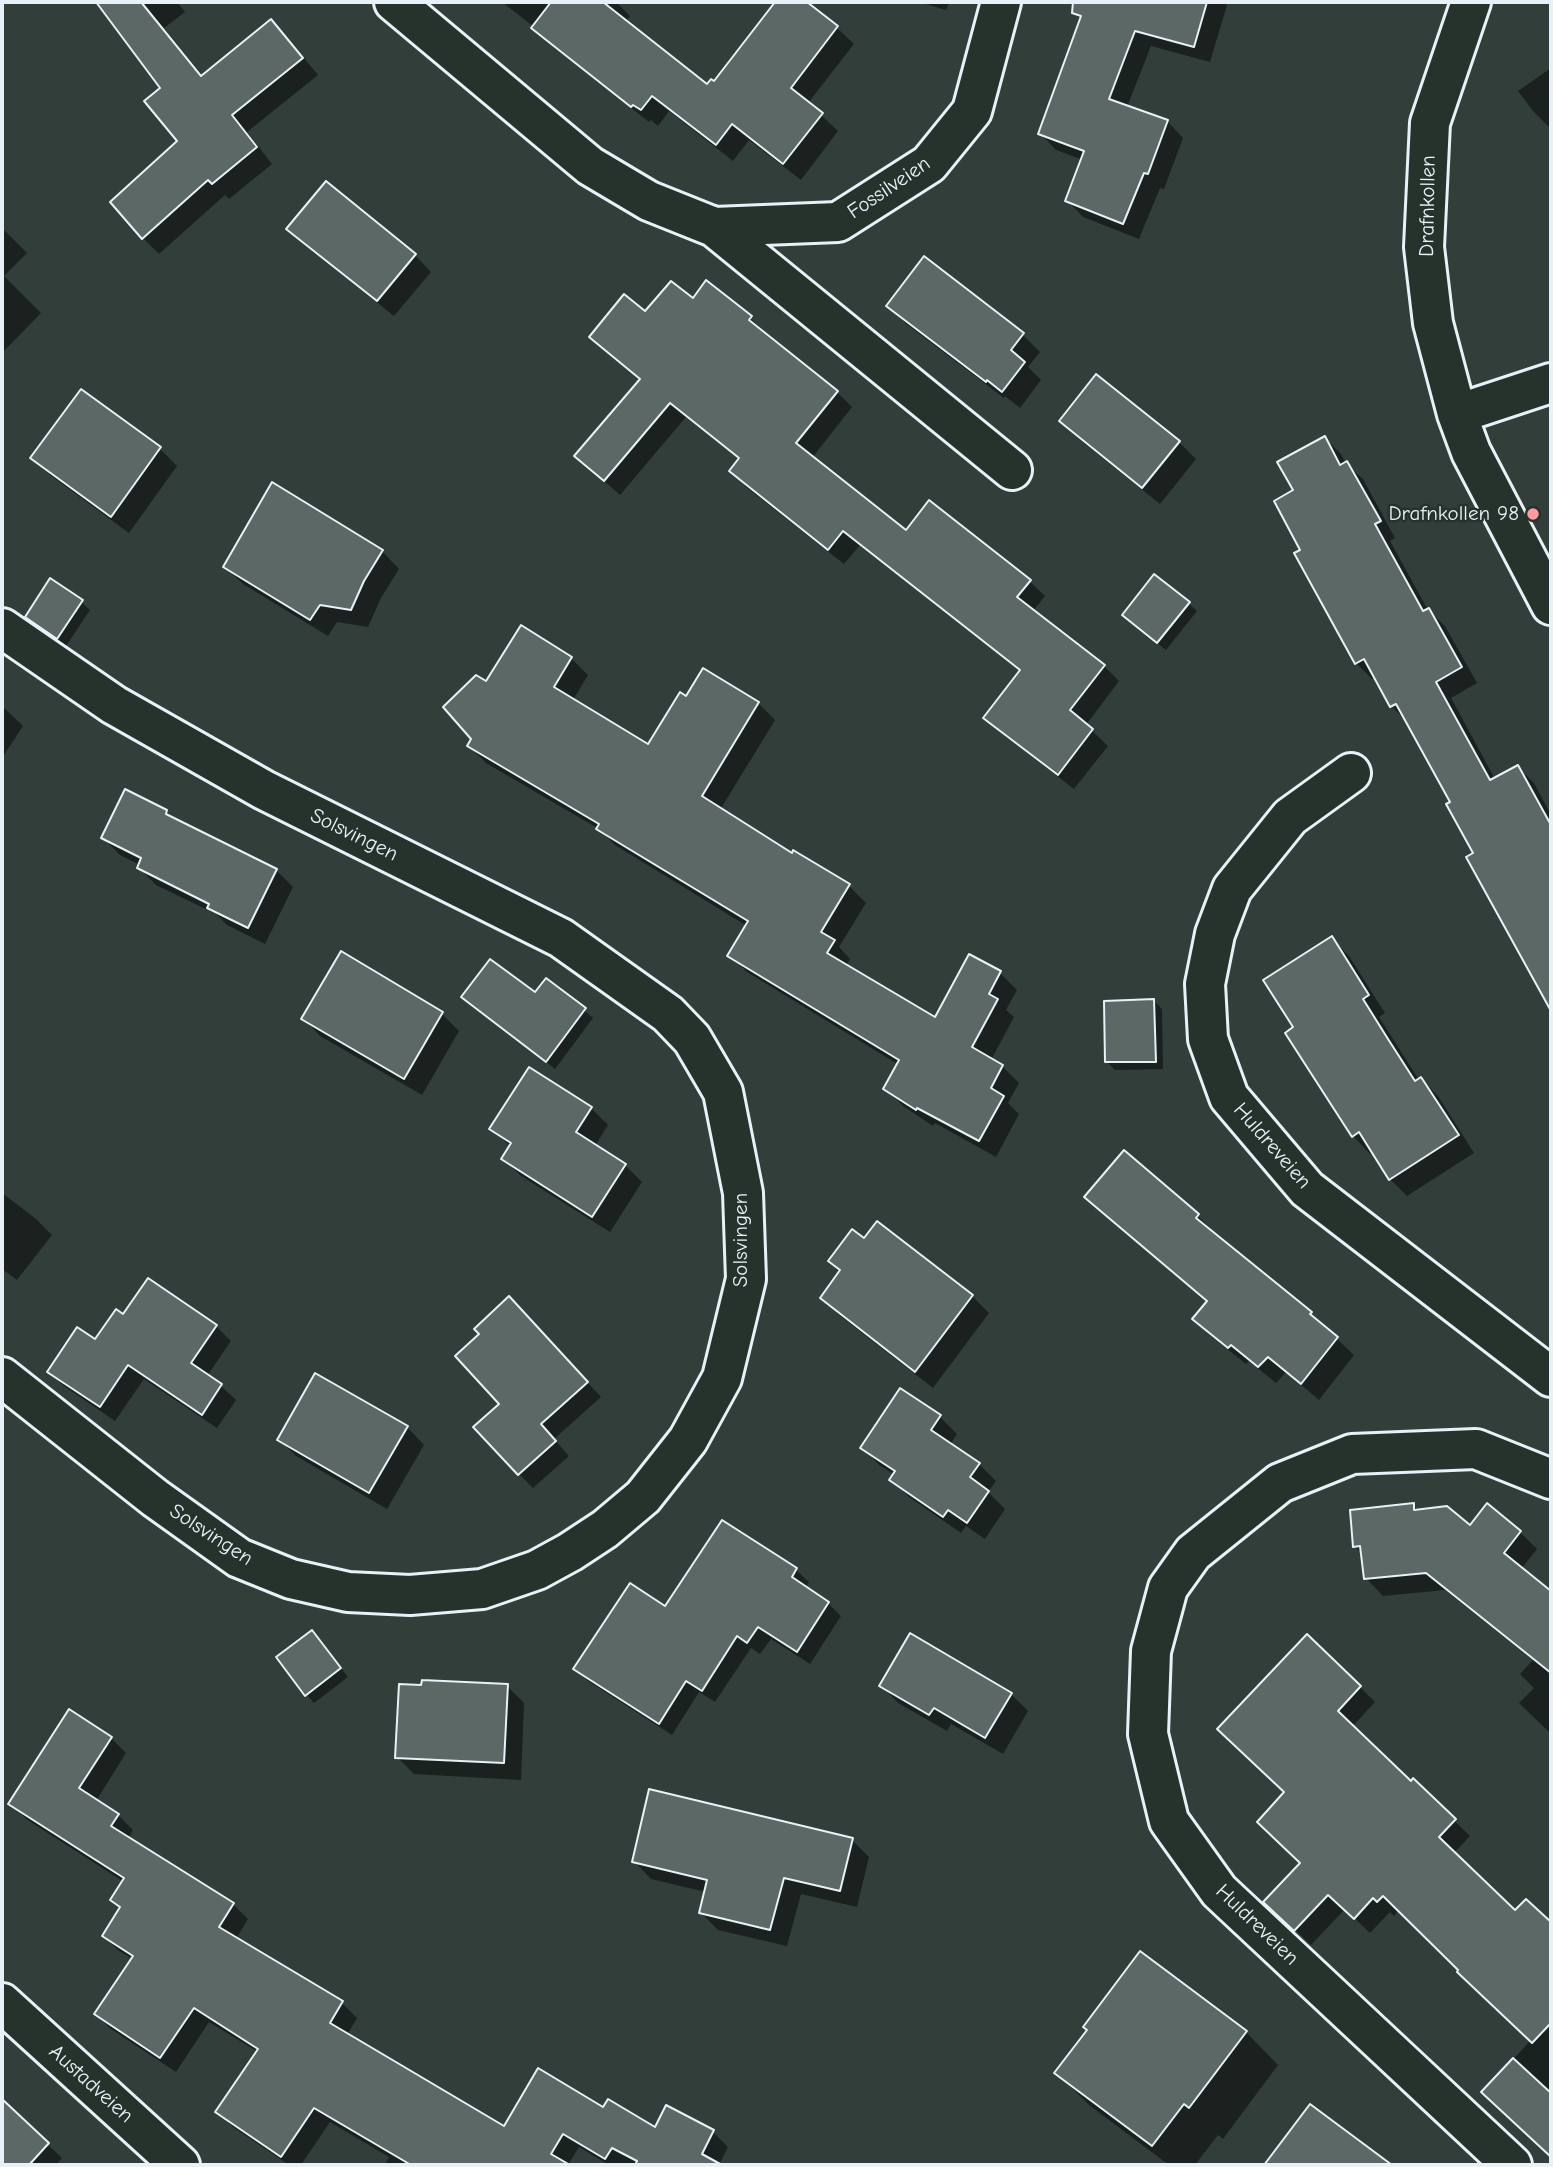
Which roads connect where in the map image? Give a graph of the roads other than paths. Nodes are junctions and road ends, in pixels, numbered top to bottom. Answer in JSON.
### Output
{"nodes":[{"id":1,"x":394,"y":2,"type":"edge"},
{"id":2,"x":1001,"y":2,"type":"edge"},
{"id":3,"x":1471,"y":2,"type":"edge"},
{"id":4,"x":714,"y":227,"type":"junction"},
{"id":5,"x":1551,"y":383,"type":"edge"},
{"id":6,"x":1457,"y":414,"type":"junction"},
{"id":7,"x":1012,"y":470,"type":"dead end"},
{"id":8,"x":1551,"y":605,"type":"edge"},
{"id":9,"x":2,"y":628,"type":"edge"},
{"id":10,"x":1351,"y":773,"type":"dead end"},
{"id":11,"x":2,"y":1377,"type":"edge"},
{"id":12,"x":1551,"y":1377,"type":"edge"},
{"id":13,"x":1551,"y":1479,"type":"edge"},
{"id":14,"x":2,"y":2003,"type":"edge"},
{"id":15,"x":180,"y":2165,"type":"edge"},
{"id":16,"x":1512,"y":2165,"type":"edge"}],
"edges":[{"from":1,"to":4,"type":"street","name":"Fossilveien"},
{"from":2,"to":4,"type":"street","name":"Fossilveien"},
{"from":3,"to":6,"type":"street","name":"Drafnkollen"},
{"from":4,"to":7,"type":"street","name":"Fossilveien"},
{"from":5,"to":6,"type":"street"},
{"from":6,"to":8,"type":"street","name":"Drafnkollen"},
{"from":9,"to":11,"type":"street","name":"Solsvingen"},
{"from":10,"to":12,"type":"street","name":"Huldreveien"},
{"from":13,"to":16,"type":"street","name":"Huldreveien"},
{"from":14,"to":15,"type":"street","name":"Austadveien"}]}
